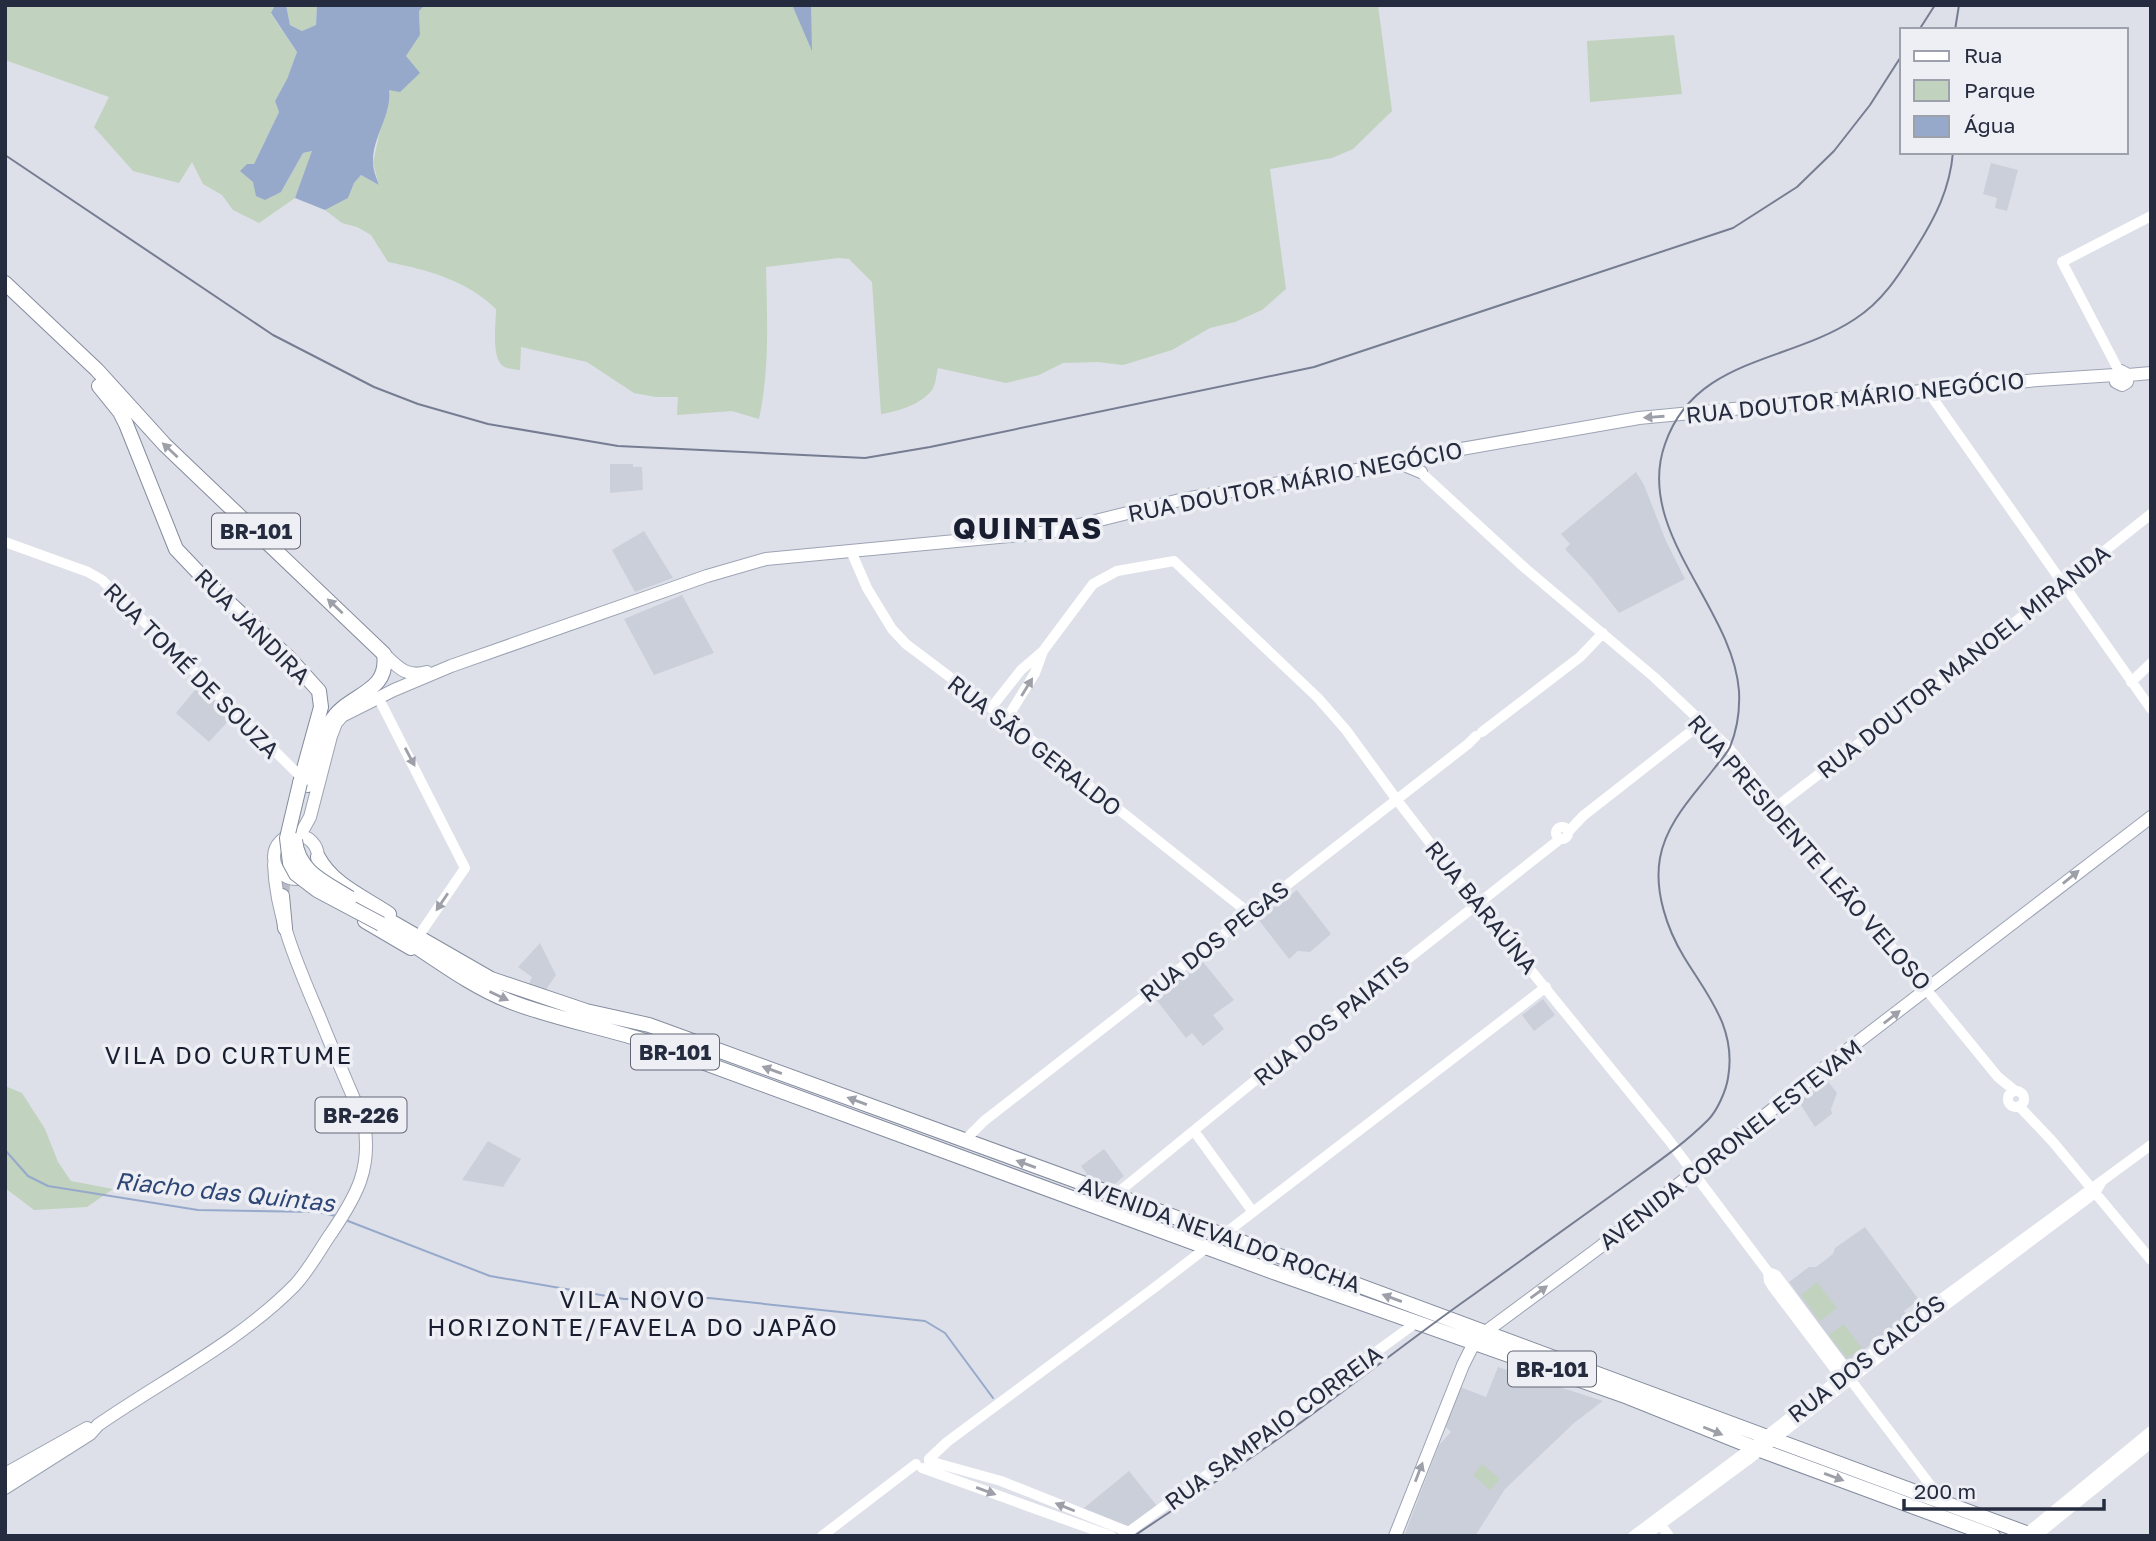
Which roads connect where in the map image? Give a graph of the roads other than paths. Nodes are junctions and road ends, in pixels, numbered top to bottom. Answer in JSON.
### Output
{"nodes":[{"id":1,"x":2151,"y":216,"type":"edge"},
{"id":2,"x":5,"y":283,"type":"edge"},
{"id":3,"x":5,"y":295,"type":"edge"},
{"id":4,"x":2151,"y":373,"type":"edge"},
{"id":5,"x":2119,"y":374,"type":"junction"},
{"id":6,"x":1927,"y":390,"type":"junction"},
{"id":7,"x":1422,"y":458,"type":"junction"},
{"id":8,"x":1402,"y":462,"type":"junction"},
{"id":9,"x":1421,"y":472,"type":"junction"},
{"id":10,"x":2151,"y":514,"type":"edge"},
{"id":11,"x":5,"y":542,"type":"edge"},
{"id":12,"x":851,"y":551,"type":"junction"},
{"id":13,"x":2063,"y":583,"type":"junction"},
{"id":14,"x":1602,"y":633,"type":"junction"},
{"id":15,"x":1043,"y":651,"type":"junction"},
{"id":16,"x":384,"y":654,"type":"junction"},
{"id":17,"x":2151,"y":663,"type":"edge"},
{"id":18,"x":451,"y":666,"type":"junction"},
{"id":19,"x":2151,"y":670,"type":"edge"},
{"id":20,"x":2131,"y":682,"type":"junction"},
{"id":21,"x":378,"y":697,"type":"junction"},
{"id":22,"x":991,"y":708,"type":"junction"},
{"id":23,"x":2151,"y":709,"type":"edge"},
{"id":24,"x":1006,"y":720,"type":"junction"},
{"id":25,"x":330,"y":722,"type":"junction"},
{"id":26,"x":1703,"y":722,"type":"junction"},
{"id":27,"x":318,"y":769,"type":"dead end"},
{"id":28,"x":302,"y":780,"type":"junction"},
{"id":29,"x":1397,"y":800,"type":"junction"},
{"id":30,"x":313,"y":806,"type":"junction"},
{"id":31,"x":1776,"y":807,"type":"junction"},
{"id":32,"x":2151,"y":817,"type":"edge"},
{"id":33,"x":300,"y":835,"type":"junction"},
{"id":34,"x":279,"y":842,"type":"junction"},
{"id":35,"x":317,"y":851,"type":"junction"},
{"id":36,"x":274,"y":863,"type":"junction"},
{"id":37,"x":296,"y":880,"type":"junction"},
{"id":38,"x":282,"y":896,"type":"tunnel mouth"},
{"id":39,"x":1476,"y":903,"type":"junction"},
{"id":40,"x":1249,"y":913,"type":"junction"},
{"id":41,"x":380,"y":919,"type":"junction"},
{"id":42,"x":285,"y":928,"type":"junction"},
{"id":43,"x":414,"y":934,"type":"junction"},
{"id":44,"x":425,"y":952,"type":"junction"},
{"id":45,"x":1546,"y":987,"type":"junction"},
{"id":46,"x":1928,"y":988,"type":"junction"},
{"id":47,"x":884,"y":1130,"type":"junction"},
{"id":48,"x":1194,"y":1131,"type":"junction"},
{"id":49,"x":964,"y":1141,"type":"junction"},
{"id":50,"x":2151,"y":1145,"type":"edge"},
{"id":51,"x":1693,"y":1172,"type":"junction"},
{"id":52,"x":2096,"y":1188,"type":"junction"},
{"id":53,"x":1115,"y":1195,"type":"junction"},
{"id":54,"x":1252,"y":1212,"type":"junction"},
{"id":55,"x":1221,"y":1236,"type":"junction"},
{"id":56,"x":1207,"y":1247,"type":"junction"},
{"id":57,"x":2151,"y":1260,"type":"edge"},
{"id":58,"x":1418,"y":1322,"type":"junction"},
{"id":59,"x":1480,"y":1338,"type":"junction"},
{"id":60,"x":1846,"y":1375,"type":"junction"},
{"id":61,"x":98,"y":1425,"type":"junction"},
{"id":62,"x":2151,"y":1431,"type":"edge"},
{"id":63,"x":1763,"y":1443,"type":"junction"},
{"id":64,"x":2151,"y":1443,"type":"edge"},
{"id":65,"x":924,"y":1462,"type":"junction"},
{"id":66,"x":5,"y":1474,"type":"edge"},
{"id":67,"x":5,"y":1488,"type":"edge"},
{"id":68,"x":1943,"y":1502,"type":"junction"},
{"id":69,"x":1653,"y":1528,"type":"edge"},
{"id":70,"x":1963,"y":1530,"type":"edge"},
{"id":71,"x":1126,"y":1534,"type":"edge"},
{"id":72,"x":2030,"y":1535,"type":"edge"},
{"id":73,"x":822,"y":1536,"type":"edge"},
{"id":74,"x":1111,"y":1536,"type":"edge"},
{"id":75,"x":1395,"y":1536,"type":"edge"},
{"id":76,"x":1633,"y":1536,"type":"edge"},
{"id":77,"x":1669,"y":1536,"type":"edge"},
{"id":78,"x":1993,"y":1536,"type":"edge"}],
"edges":[{"from":1,"to":5,"type":"main road"},
{"from":16,"to":2,"type":"highway","number":"BR-101","one_way":true},
{"from":3,"to":28,"type":"highway","name":"RUA JANDIRA","number":"BR-101"},
{"from":4,"to":5,"type":"main road","name":"RUA DOUTOR MÁRIO NEGÓCIO"},
{"from":5,"to":6,"type":"main road","name":"RUA DOUTOR MÁRIO NEGÓCIO"},
{"from":6,"to":7,"type":"main road","name":"RUA DOUTOR MÁRIO NEGÓCIO","one_way":true},
{"from":6,"to":13,"type":"main road"},
{"from":7,"to":8,"type":"main road","name":"RUA DOUTOR MÁRIO NEGÓCIO"},
{"from":7,"to":9,"type":"main road"},
{"from":8,"to":9,"type":"main road"},
{"from":8,"to":12,"type":"main road","name":"RUA DOUTOR MÁRIO NEGÓCIO"},
{"from":9,"to":14,"type":"main road","name":"RUA PRESIDENTE LEÃO VELOSO"},
{"from":10,"to":13,"type":"main road","name":"RUA DOUTOR MANOEL MIRANDA"},
{"from":11,"to":28,"type":"main road","name":"RUA TOMÉ DE SOUZA"},
{"from":12,"to":18,"type":"main road","name":"RUA DOUTOR MÁRIO NEGÓCIO"},
{"from":12,"to":22,"type":"main road","name":"RUA SÃO GERALDO"},
{"from":13,"to":20,"type":"main road"},
{"from":13,"to":31,"type":"main road","name":"RUA DOUTOR MANOEL MIRANDA"},
{"from":14,"to":26,"type":"main road","name":"RUA PRESIDENTE LEÃO VELOSO"},
{"from":14,"to":29,"type":"main road","name":"RUA DOS PEGAS"},
{"from":15,"to":22,"type":"main road"},
{"from":24,"to":15,"type":"main road","one_way":true},
{"from":15,"to":29,"type":"main road","name":"RUA BARAÚNA"},
{"from":16,"to":18,"type":"main road","name":"RUA DOUTOR MÁRIO NEGÓCIO"},
{"from":16,"to":25,"type":"highway","number":"BR-101"},
{"from":17,"to":20,"type":"main road"},
{"from":18,"to":21,"type":"main road","name":"RUA DOUTOR MÁRIO NEGÓCIO"},
{"from":19,"to":20,"type":"main road"},
{"from":20,"to":23,"type":"main road"},
{"from":21,"to":30,"type":"main road","name":"RUA DOUTOR MÁRIO NEGÓCIO"},
{"from":21,"to":43,"type":"main road","one_way":true},
{"from":22,"to":24,"type":"main road","name":"RUA SÃO GERALDO"},
{"from":24,"to":40,"type":"main road","name":"RUA SÃO GERALDO"},
{"from":25,"to":27,"type":"highway"},
{"from":25,"to":28,"type":"highway","number":"BR-101"},
{"from":26,"to":31,"type":"main road","name":"RUA PRESIDENTE LEÃO VELOSO"},
{"from":26,"to":39,"type":"main road","name":"RUA DOS PAIATIS"},
{"from":28,"to":34,"type":"main road"},
{"from":28,"to":41,"type":"highway","number":"BR-101","bridge":true},
{"from":29,"to":39,"type":"main road","name":"RUA BARAÚNA"},
{"from":29,"to":40,"type":"main road","name":"RUA DOS PEGAS"},
{"from":30,"to":33,"type":"main road","name":"RUA DOUTOR MÁRIO NEGÓCIO"},
{"from":30,"to":35,"type":"main road","name":"RUA DOUTOR MÁRIO NEGÓCIO"},
{"from":31,"to":46,"type":"main road","name":"RUA PRESIDENTE LEÃO VELOSO"},
{"from":46,"to":32,"type":"main road","name":"AVENIDA CORONEL ESTEVAM","one_way":true},
{"from":33,"to":34,"type":"main road"},
{"from":33,"to":35,"type":"main road"},
{"from":34,"to":36,"type":"main road","number":"BR-226"},
{"from":35,"to":37,"type":"main road","number":"BR-226"},
{"from":35,"to":43,"type":"highway"},
{"from":36,"to":37,"type":"main road"},
{"from":36,"to":42,"type":"main road","number":"BR-226"},
{"from":37,"to":42,"type":"main road","number":"BR-226"},
{"from":37,"to":44,"type":"highway"},
{"from":38,"to":42,"type":"highway"},
{"from":39,"to":45,"type":"main road","name":"RUA BARAÚNA"},
{"from":39,"to":48,"type":"main road","name":"RUA DOS PAIATIS"},
{"from":40,"to":49,"type":"main road","name":"RUA DOS PEGAS"},
{"from":41,"to":43,"type":"highway","number":"BR-101"},
{"from":41,"to":44,"type":"highway","name":"AVENIDA NEVALDO ROCHA","number":"BR-101"},
{"from":42,"to":61,"type":"main road","number":"BR-226"},
{"from":49,"to":43,"type":"highway","name":"AVENIDA NEVALDO ROCHA","number":"BR-101","one_way":true},
{"from":44,"to":47,"type":"highway","name":"AVENIDA NEVALDO ROCHA","number":"BR-101","one_way":true},
{"from":45,"to":51,"type":"main road","name":"RUA BARAÚNA"},
{"from":45,"to":54,"type":"main road"},
{"from":51,"to":46,"type":"main road","name":"AVENIDA CORONEL ESTEVAM","one_way":true},
{"from":46,"to":52,"type":"main road","name":"RUA PRESIDENTE LEÃO VELOSO"},
{"from":47,"to":49,"type":"highway"},
{"from":47,"to":56,"type":"highway","name":"AVENIDA NEVALDO ROCHA","number":"BR-101"},
{"from":48,"to":53,"type":"main road","name":"RUA DOS PAIATIS"},
{"from":48,"to":54,"type":"main road"},
{"from":53,"to":49,"type":"highway","name":"AVENIDA NEVALDO ROCHA","number":"BR-101","one_way":true},
{"from":50,"to":52,"type":"main road","name":"RUA DOS CAICÓS"},
{"from":59,"to":51,"type":"main road","name":"AVENIDA CORONEL ESTEVAM","one_way":true},
{"from":51,"to":60,"type":"main road","name":"RUA BARAÚNA"},
{"from":52,"to":57,"type":"main road"},
{"from":52,"to":60,"type":"main road","name":"RUA DOS CAICÓS"},
{"from":53,"to":55,"type":"highway","name":"AVENIDA NEVALDO ROCHA","number":"BR-101"},
{"from":54,"to":55,"type":"main road"},
{"from":55,"to":56,"type":"main road"},
{"from":59,"to":55,"type":"highway","name":"AVENIDA NEVALDO ROCHA","number":"BR-101","one_way":true},
{"from":56,"to":58,"type":"highway","name":"AVENIDA NEVALDO ROCHA","number":"BR-101"},
{"from":56,"to":65,"type":"main road"},
{"from":58,"to":59,"type":"highway","name":"AVENIDA NEVALDO ROCHA","number":"BR-101"},
{"from":58,"to":71,"type":"main road","name":"RUA SAMPAIO CORREIA"},
{"from":59,"to":63,"type":"highway","name":"AVENIDA NEVALDO ROCHA","number":"BR-101"},
{"from":75,"to":59,"type":"main road","name":"AVENIDA CORONEL ESTEVAM","one_way":true},
{"from":60,"to":63,"type":"main road","name":"RUA DOS CAICÓS"},
{"from":60,"to":68,"type":"main road","name":"RUA BARAÚNA"},
{"from":61,"to":66,"type":"main road","number":"BR-226"},
{"from":61,"to":67,"type":"main road","number":"BR-226"},
{"from":62,"to":72,"type":"main road"},
{"from":63,"to":68,"type":"highway","name":"AVENIDA NEVALDO ROCHA","number":"BR-101"},
{"from":63,"to":69,"type":"main road","name":"RUA DOS CAICÓS"},
{"from":63,"to":70,"type":"highway","name":"AVENIDA NEVALDO ROCHA","number":"BR-101","one_way":true},
{"from":64,"to":72,"type":"main road"},
{"from":71,"to":65,"type":"main road","one_way":true},
{"from":65,"to":73,"type":"main road"},
{"from":65,"to":74,"type":"main road","one_way":true},
{"from":68,"to":72,"type":"highway","name":"AVENIDA NEVALDO ROCHA","number":"BR-101"},
{"from":69,"to":76,"type":"main road","name":"RUA DOS CAICÓS"},
{"from":69,"to":77,"type":"main road"},
{"from":70,"to":78,"type":"highway","name":"AVENIDA NEVALDO ROCHA","number":"BR-101"}]}
